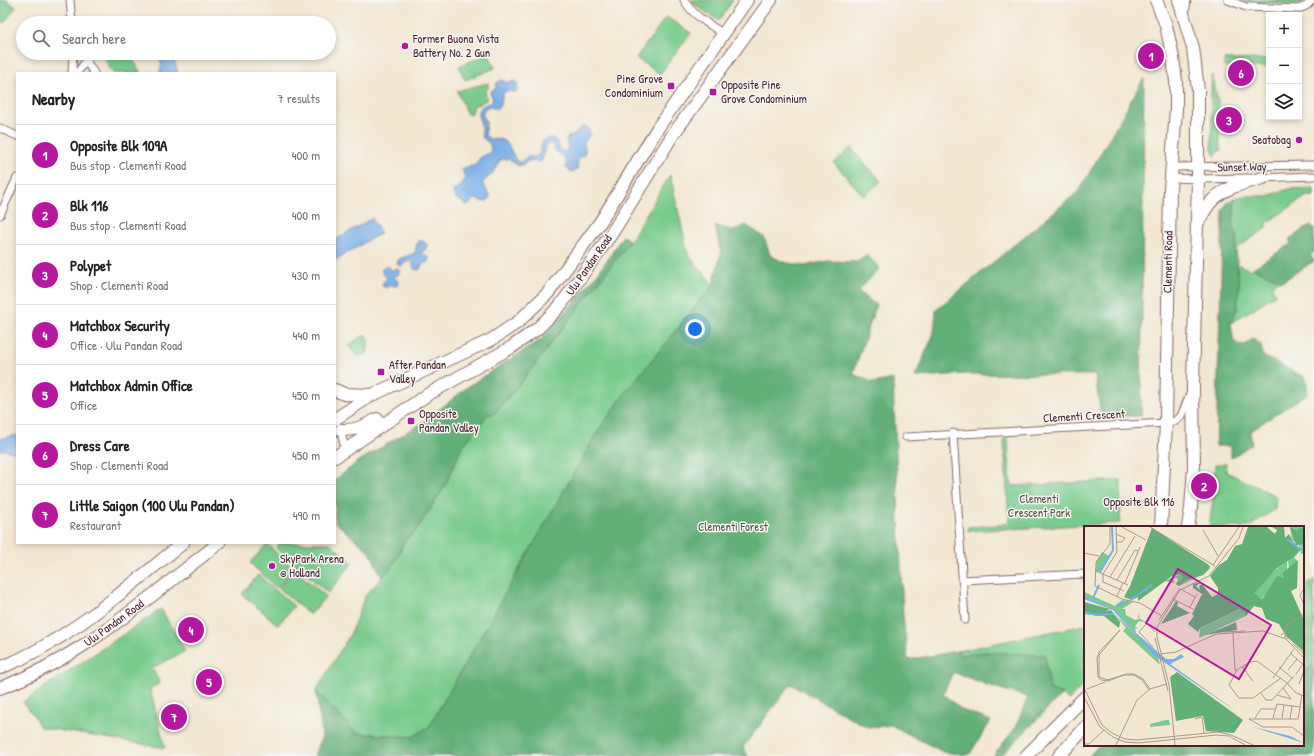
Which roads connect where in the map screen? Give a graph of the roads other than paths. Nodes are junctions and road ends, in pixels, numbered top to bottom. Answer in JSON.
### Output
{"nodes":[{"id":1,"x":70,"y":0,"type":"edge"},
{"id":2,"x":684,"y":0,"type":"edge"},
{"id":3,"x":747,"y":0,"type":"edge"},
{"id":4,"x":771,"y":0,"type":"edge"},
{"id":5,"x":1156,"y":0,"type":"edge"},
{"id":6,"x":1179,"y":0,"type":"edge"},
{"id":7,"x":1187,"y":0,"type":"edge"},
{"id":8,"x":1228,"y":0,"type":"edge"},
{"id":9,"x":1312,"y":0,"type":"edge"},
{"id":10,"x":71,"y":16,"type":"edge"},
{"id":11,"x":1185,"y":19,"type":"junction"},
{"id":12,"x":724,"y":34,"type":"junction"},
{"id":13,"x":72,"y":60,"type":"edge"},
{"id":14,"x":86,"y":61,"type":"joint"},
{"id":15,"x":72,"y":72,"type":"edge"},
{"id":16,"x":78,"y":72,"type":"edge"},
{"id":17,"x":93,"y":72,"type":"edge"},
{"id":18,"x":0,"y":128,"type":"edge"},
{"id":19,"x":16,"y":136,"type":"edge"},
{"id":20,"x":1314,"y":165,"type":"edge"},
{"id":21,"x":1171,"y":173,"type":"junction"},
{"id":22,"x":1198,"y":173,"type":"junction"},
{"id":23,"x":1314,"y":176,"type":"edge"},
{"id":24,"x":1263,"y":178,"type":"junction"},
{"id":25,"x":16,"y":180,"type":"edge"},
{"id":26,"x":0,"y":215,"type":"edge"},
{"id":27,"x":1196,"y":224,"type":"junction"},
{"id":28,"x":1193,"y":387,"type":"junction"},
{"id":29,"x":336,"y":390,"type":"edge"},
{"id":30,"x":372,"y":395,"type":"junction"},
{"id":31,"x":427,"y":395,"type":"junction"},
{"id":32,"x":336,"y":418,"type":"edge"},
{"id":33,"x":336,"y":421,"type":"edge"},
{"id":34,"x":1166,"y":423,"type":"junction"},
{"id":35,"x":341,"y":430,"type":"junction"},
{"id":36,"x":953,"y":433,"type":"junction"},
{"id":37,"x":906,"y":437,"type":"dead end"},
{"id":38,"x":340,"y":454,"type":"edge"},
{"id":39,"x":1161,"y":526,"type":"edge"},
{"id":40,"x":1188,"y":526,"type":"edge"},
{"id":41,"x":182,"y":544,"type":"edge"},
{"id":42,"x":218,"y":544,"type":"edge"},
{"id":43,"x":1084,"y":574,"type":"edge"},
{"id":44,"x":962,"y":580,"type":"junction"},
{"id":45,"x":965,"y":620,"type":"dead end"},
{"id":46,"x":0,"y":668,"type":"edge"},
{"id":47,"x":0,"y":688,"type":"edge"},
{"id":48,"x":1084,"y":697,"type":"edge"},
{"id":49,"x":1084,"y":729,"type":"edge"},
{"id":50,"x":1026,"y":756,"type":"edge"},
{"id":51,"x":1059,"y":756,"type":"edge"}],
"edges":[{"from":1,"to":10,"type":"street"},
{"from":2,"to":12,"type":"street"},
{"from":3,"to":12,"type":"main road","name":"Ulu Pandan Road"},
{"from":4,"to":31,"type":"main road","name":"Ulu Pandan Road"},
{"from":5,"to":21,"type":"main road","name":"Clementi Road"},
{"from":6,"to":11,"type":"main road"},
{"from":7,"to":11,"type":"street"},
{"from":8,"to":9,"type":"street"},
{"from":11,"to":22,"type":"main road"},
{"from":12,"to":30,"type":"main road","name":"Ulu Pandan Road"},
{"from":13,"to":15,"type":"street"},
{"from":14,"to":16,"type":"street"},
{"from":14,"to":17,"type":"street"},
{"from":18,"to":19,"type":"street"},
{"from":20,"to":22,"type":"street","name":"Sunset Way"},
{"from":21,"to":22,"type":"street","name":"Sunset Way"},
{"from":21,"to":22,"type":"street","name":"Sunset Way"},
{"from":21,"to":34,"type":"main road","name":"Clementi Road"},
{"from":22,"to":24,"type":"street","name":"Sunset Way"},
{"from":22,"to":27,"type":"main road"},
{"from":23,"to":24,"type":"street","name":"Sunset Way"},
{"from":24,"to":27,"type":"main road"},
{"from":25,"to":26,"type":"street"},
{"from":27,"to":28,"type":"main road"},
{"from":28,"to":34,"type":"street","name":"Clementi Crescent"},
{"from":28,"to":40,"type":"main road"},
{"from":29,"to":30,"type":"main road"},
{"from":30,"to":32,"type":"main road","name":"Ulu Pandan Road"},
{"from":31,"to":35,"type":"main road"},
{"from":31,"to":38,"type":"main road","name":"Ulu Pandan Road"},
{"from":33,"to":35,"type":"street"},
{"from":34,"to":36,"type":"street","name":"Clementi Crescent"},
{"from":34,"to":39,"type":"main road","name":"Clementi Road"},
{"from":35,"to":38,"type":"street"},
{"from":36,"to":37,"type":"street","name":"Clementi Crescent"},
{"from":36,"to":44,"type":"street"},
{"from":41,"to":46,"type":"main road","name":"Ulu Pandan Road"},
{"from":42,"to":47,"type":"main road","name":"Ulu Pandan Road"},
{"from":43,"to":44,"type":"street"},
{"from":44,"to":45,"type":"street"},
{"from":48,"to":50,"type":"main road"},
{"from":49,"to":51,"type":"main road"}]}
